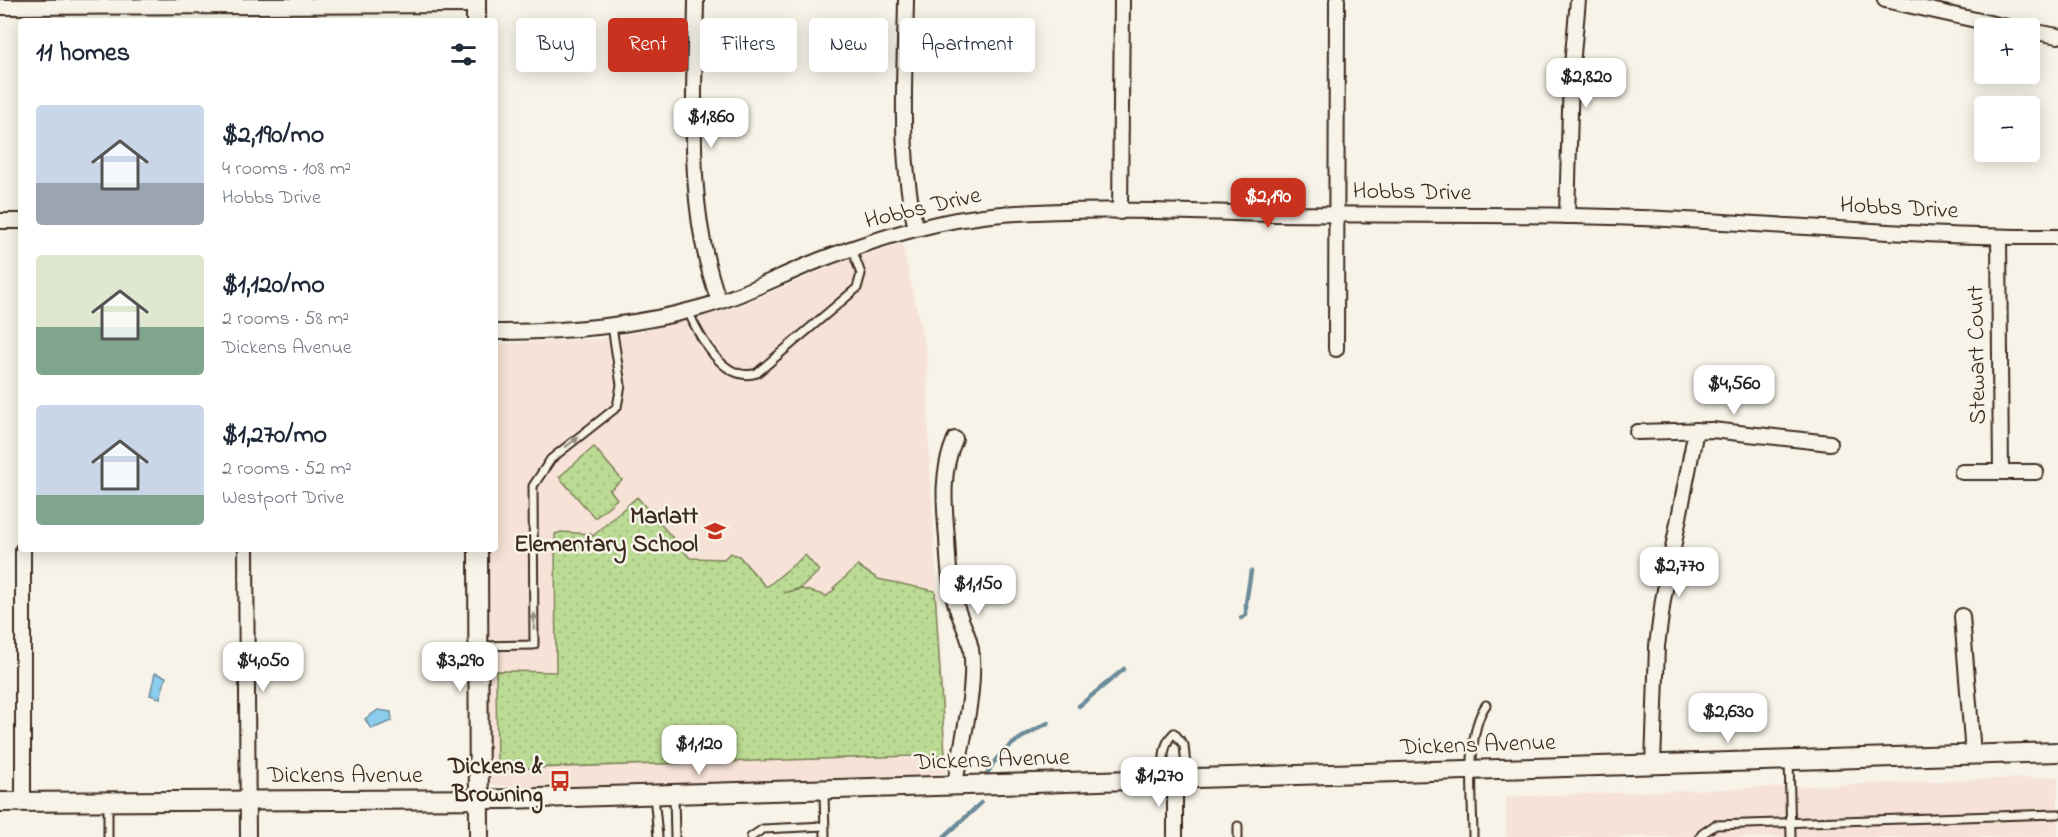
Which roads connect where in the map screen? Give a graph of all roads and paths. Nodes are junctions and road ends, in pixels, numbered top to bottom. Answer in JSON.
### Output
{"nodes":[{"id":1,"x":696,"y":0,"type":"edge"},
{"id":2,"x":906,"y":0,"type":"edge"},
{"id":3,"x":1122,"y":0,"type":"edge"},
{"id":4,"x":1337,"y":0,"type":"edge"},
{"id":5,"x":1578,"y":0,"type":"edge"},
{"id":6,"x":1885,"y":0,"type":"edge"},
{"id":7,"x":279,"y":3,"type":"edge"},
{"id":8,"x":67,"y":4,"type":"edge"},
{"id":9,"x":0,"y":7,"type":"edge"},
{"id":10,"x":476,"y":9,"type":"edge"},
{"id":11,"x":1974,"y":20,"type":"edge"},
{"id":12,"x":2040,"y":33,"type":"edge"},
{"id":13,"x":2058,"y":36,"type":"edge"},
{"id":14,"x":1120,"y":212,"type":"junction"},
{"id":15,"x":1336,"y":214,"type":"junction"},
{"id":16,"x":1567,"y":216,"type":"junction"},
{"id":17,"x":0,"y":221,"type":"edge"},
{"id":18,"x":18,"y":221,"type":"edge"},
{"id":19,"x":916,"y":228,"type":"junction"},
{"id":20,"x":1999,"y":237,"type":"junction"},
{"id":21,"x":2058,"y":237,"type":"edge"},
{"id":22,"x":852,"y":249,"type":"junction"},
{"id":23,"x":719,"y":302,"type":"junction"},
{"id":24,"x":688,"y":311,"type":"junction"},
{"id":25,"x":612,"y":326,"type":"junction"},
{"id":26,"x":498,"y":332,"type":"edge"},
{"id":27,"x":1336,"y":349,"type":"dead end"},
{"id":28,"x":1696,"y":430,"type":"junction"},
{"id":29,"x":1637,"y":432,"type":"dead end"},
{"id":30,"x":955,"y":439,"type":"dead end"},
{"id":31,"x":1830,"y":443,"type":"dead end"},
{"id":32,"x":1962,"y":472,"type":"dead end"},
{"id":33,"x":2001,"y":472,"type":"junction"},
{"id":34,"x":2036,"y":472,"type":"dead end"},
{"id":35,"x":23,"y":552,"type":"edge"},
{"id":36,"x":246,"y":552,"type":"edge"},
{"id":37,"x":478,"y":552,"type":"edge"},
{"id":38,"x":1962,"y":616,"type":"dead end"},
{"id":39,"x":478,"y":646,"type":"junction"},
{"id":40,"x":1486,"y":705,"type":"dead end"},
{"id":41,"x":2058,"y":752,"type":"edge"},
{"id":42,"x":1973,"y":754,"type":"junction"},
{"id":43,"x":1789,"y":760,"type":"junction"},
{"id":44,"x":1653,"y":765,"type":"junction"},
{"id":45,"x":1473,"y":771,"type":"junction"},
{"id":46,"x":1175,"y":779,"type":"junction"},
{"id":47,"x":955,"y":785,"type":"junction"},
{"id":48,"x":824,"y":790,"type":"junction"},
{"id":49,"x":674,"y":794,"type":"junction"},
{"id":50,"x":654,"y":795,"type":"junction"},
{"id":51,"x":248,"y":800,"type":"junction"},
{"id":52,"x":479,"y":800,"type":"junction"},
{"id":53,"x":108,"y":801,"type":"junction"},
{"id":54,"x":0,"y":802,"type":"edge"},
{"id":55,"x":23,"y":802,"type":"junction"},
{"id":56,"x":2058,"y":814,"type":"edge"},
{"id":57,"x":1790,"y":822,"type":"junction"},
{"id":58,"x":825,"y":826,"type":"junction"},
{"id":59,"x":1238,"y":826,"type":"dead end"},
{"id":60,"x":108,"y":837,"type":"edge"},
{"id":61,"x":248,"y":837,"type":"edge"},
{"id":62,"x":479,"y":837,"type":"edge"},
{"id":63,"x":658,"y":837,"type":"edge"},
{"id":64,"x":675,"y":837,"type":"edge"},
{"id":65,"x":752,"y":837,"type":"edge"},
{"id":66,"x":825,"y":837,"type":"edge"},
{"id":67,"x":1175,"y":837,"type":"edge"},
{"id":68,"x":1238,"y":837,"type":"edge"},
{"id":69,"x":1473,"y":837,"type":"edge"},
{"id":70,"x":1700,"y":837,"type":"edge"},
{"id":71,"x":1791,"y":837,"type":"edge"}],
"edges":[{"from":1,"to":23,"type":"street"},
{"from":2,"to":19,"type":"street"},
{"from":3,"to":14,"type":"street"},
{"from":4,"to":15,"type":"street"},
{"from":5,"to":16,"type":"street"},
{"from":6,"to":11,"type":"street"},
{"from":7,"to":8,"type":"street"},
{"from":7,"to":10,"type":"street"},
{"from":8,"to":9,"type":"street"},
{"from":12,"to":13,"type":"street"},
{"from":14,"to":15,"type":"street","name":"Hobbs Drive"},
{"from":14,"to":19,"type":"street","name":"Hobbs Drive"},
{"from":15,"to":16,"type":"street","name":"Hobbs Drive"},
{"from":15,"to":27,"type":"street"},
{"from":16,"to":20,"type":"street","name":"Hobbs Drive"},
{"from":17,"to":18,"type":"street"},
{"from":19,"to":22,"type":"street","name":"Hobbs Drive"},
{"from":20,"to":21,"type":"street","name":"Hobbs Drive"},
{"from":20,"to":33,"type":"street","name":"Stewart Court"},
{"from":22,"to":23,"type":"street","name":"Hobbs Drive"},
{"from":22,"to":24,"type":"lane"},
{"from":23,"to":24,"type":"street","name":"Hobbs Drive"},
{"from":24,"to":25,"type":"street","name":"Hobbs Drive"},
{"from":25,"to":26,"type":"street","name":"Hobbs Drive"},
{"from":39,"to":25,"type":"lane","one_way":true},
{"from":28,"to":29,"type":"street"},
{"from":28,"to":31,"type":"street"},
{"from":28,"to":44,"type":"street"},
{"from":30,"to":47,"type":"street"},
{"from":32,"to":33,"type":"street"},
{"from":33,"to":34,"type":"street"},
{"from":35,"to":55,"type":"street"},
{"from":36,"to":51,"type":"street"},
{"from":37,"to":39,"type":"street"},
{"from":38,"to":42,"type":"street"},
{"from":39,"to":52,"type":"street"},
{"from":40,"to":45,"type":"lane"},
{"from":41,"to":42,"type":"street","name":"Dickens Avenue"},
{"from":42,"to":43,"type":"street","name":"Dickens Avenue"},
{"from":43,"to":44,"type":"street","name":"Dickens Avenue"},
{"from":43,"to":57,"type":"lane"},
{"from":44,"to":45,"type":"street","name":"Dickens Avenue"},
{"from":45,"to":46,"type":"street","name":"Dickens Avenue"},
{"from":45,"to":69,"type":"lane"},
{"from":46,"to":46,"type":"lane"},
{"from":46,"to":47,"type":"street","name":"Dickens Avenue"},
{"from":46,"to":67,"type":"street"},
{"from":47,"to":48,"type":"street","name":"Dickens Avenue"},
{"from":48,"to":49,"type":"street","name":"Dickens Avenue"},
{"from":48,"to":58,"type":"lane"},
{"from":49,"to":50,"type":"street","name":"Dickens Avenue"},
{"from":49,"to":64,"type":"lane"},
{"from":50,"to":52,"type":"street","name":"Dickens Avenue"},
{"from":50,"to":63,"type":"lane"},
{"from":51,"to":52,"type":"street","name":"Dickens Avenue"},
{"from":51,"to":53,"type":"street","name":"Dickens Avenue"},
{"from":51,"to":61,"type":"street"},
{"from":52,"to":62,"type":"street"},
{"from":53,"to":55,"type":"street","name":"Dickens Avenue"},
{"from":53,"to":60,"type":"lane"},
{"from":54,"to":55,"type":"street","name":"Dickens Avenue"},
{"from":56,"to":57,"type":"lane"},
{"from":57,"to":70,"type":"lane"},
{"from":57,"to":71,"type":"lane"},
{"from":58,"to":65,"type":"lane"},
{"from":58,"to":66,"type":"lane"},
{"from":59,"to":68,"type":"lane"}]}
